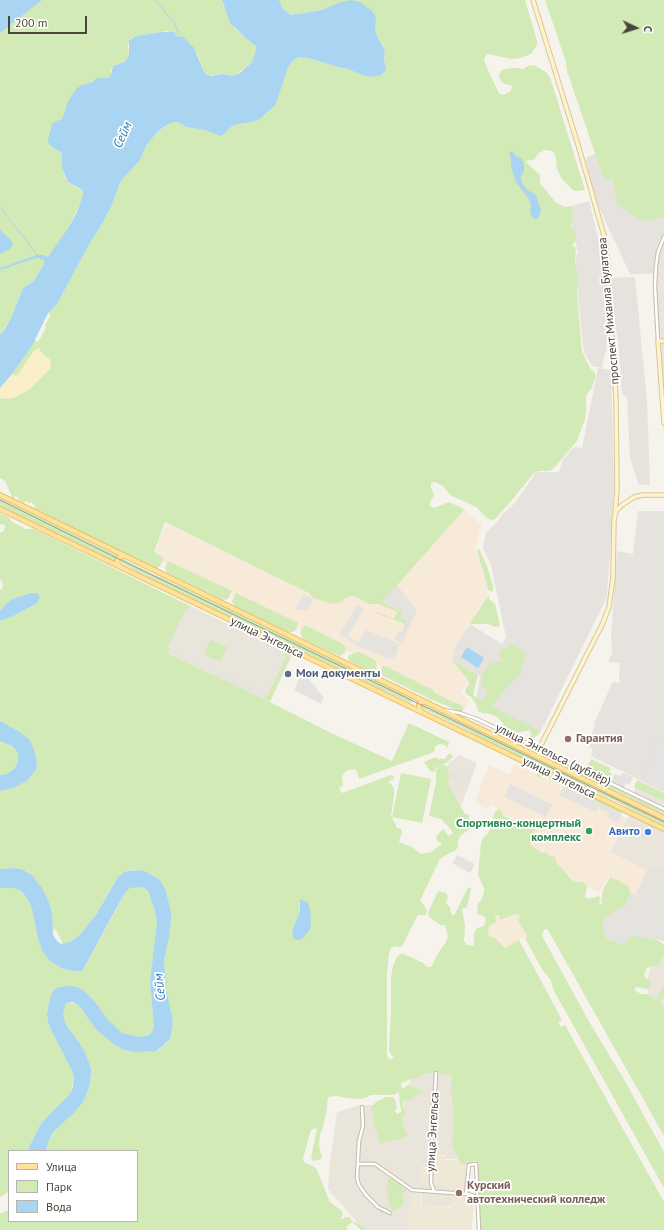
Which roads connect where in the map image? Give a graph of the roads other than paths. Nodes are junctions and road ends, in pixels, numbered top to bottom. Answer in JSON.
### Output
{"nodes":[{"id":1,"x":533,"y":0,"type":"edge"},
{"id":2,"x":664,"y":237,"type":"edge"},
{"id":3,"x":658,"y":341,"type":"junction"},
{"id":4,"x":664,"y":341,"type":"edge"},
{"id":5,"x":664,"y":423,"type":"edge"},
{"id":6,"x":0,"y":495,"type":"edge"},
{"id":7,"x":664,"y":495,"type":"edge"},
{"id":8,"x":0,"y":509,"type":"edge"},
{"id":9,"x":615,"y":513,"type":"junction"},
{"id":10,"x":125,"y":556,"type":"junction"},
{"id":11,"x":119,"y":566,"type":"junction"},
{"id":12,"x":410,"y":694,"type":"junction"},
{"id":13,"x":406,"y":704,"type":"junction"},
{"id":14,"x":430,"y":704,"type":"junction"},
{"id":15,"x":440,"y":709,"type":"junction"},
{"id":16,"x":425,"y":713,"type":"junction"},
{"id":17,"x":539,"y":749,"type":"junction"},
{"id":18,"x":541,"y":758,"type":"junction"},
{"id":19,"x":595,"y":784,"type":"junction"},
{"id":20,"x":590,"y":793,"type":"junction"},
{"id":21,"x":664,"y":809,"type":"edge"},
{"id":22,"x":664,"y":818,"type":"edge"},
{"id":23,"x":664,"y":829,"type":"edge"},
{"id":24,"x":436,"y":1073,"type":"dead end"},
{"id":25,"x":362,"y":1107,"type":"dead end"},
{"id":26,"x":358,"y":1164,"type":"junction"},
{"id":27,"x":434,"y":1191,"type":"junction"},
{"id":28,"x":466,"y":1194,"type":"junction"},
{"id":29,"x":477,"y":1197,"type":"junction"},
{"id":30,"x":390,"y":1213,"type":"dead end"},
{"id":31,"x":479,"y":1230,"type":"edge"}],
"edges":[{"from":1,"to":9,"type":"street","name":"проспект Михаила Булатова"},
{"from":2,"to":3,"type":"street"},
{"from":3,"to":4,"type":"street"},
{"from":3,"to":5,"type":"street"},
{"from":6,"to":10,"type":"main road","name":"улица Энгельса"},
{"from":7,"to":9,"type":"street"},
{"from":8,"to":11,"type":"main road","name":"улица Энгельса"},
{"from":9,"to":17,"type":"street","name":"улица Энгельса"},
{"from":10,"to":11,"type":"main road"},
{"from":10,"to":12,"type":"main road","name":"улица Энгельса"},
{"from":11,"to":13,"type":"main road","name":"улица Энгельса"},
{"from":12,"to":13,"type":"main road"},
{"from":12,"to":14,"type":"main road","name":"улица Энгельса"},
{"from":13,"to":16,"type":"main road","name":"улица Энгельса"},
{"from":14,"to":15,"type":"main road","name":"улица Энгельса"},
{"from":14,"to":16,"type":"main road"},
{"from":15,"to":17,"type":"street","name":"улица Энгельса (дублёр)"},
{"from":15,"to":18,"type":"main road","name":"улица Энгельса"},
{"from":16,"to":20,"type":"main road","name":"улица Энгельса"},
{"from":17,"to":18,"type":"street","name":"улица Энгельса"},
{"from":17,"to":21,"type":"street","name":"улица Энгельса (дублёр)"},
{"from":18,"to":19,"type":"main road","name":"улица Энгельса"},
{"from":19,"to":20,"type":"main road"},
{"from":19,"to":22,"type":"main road","name":"улица Энгельса"},
{"from":20,"to":23,"type":"main road","name":"улица Энгельса"},
{"from":24,"to":27,"type":"street","name":"улица Энгельса"},
{"from":25,"to":26,"type":"street"},
{"from":26,"to":27,"type":"street"},
{"from":26,"to":30,"type":"street"},
{"from":27,"to":28,"type":"street"},
{"from":28,"to":29,"type":"street"},
{"from":28,"to":29,"type":"street"},
{"from":29,"to":31,"type":"street"}]}
